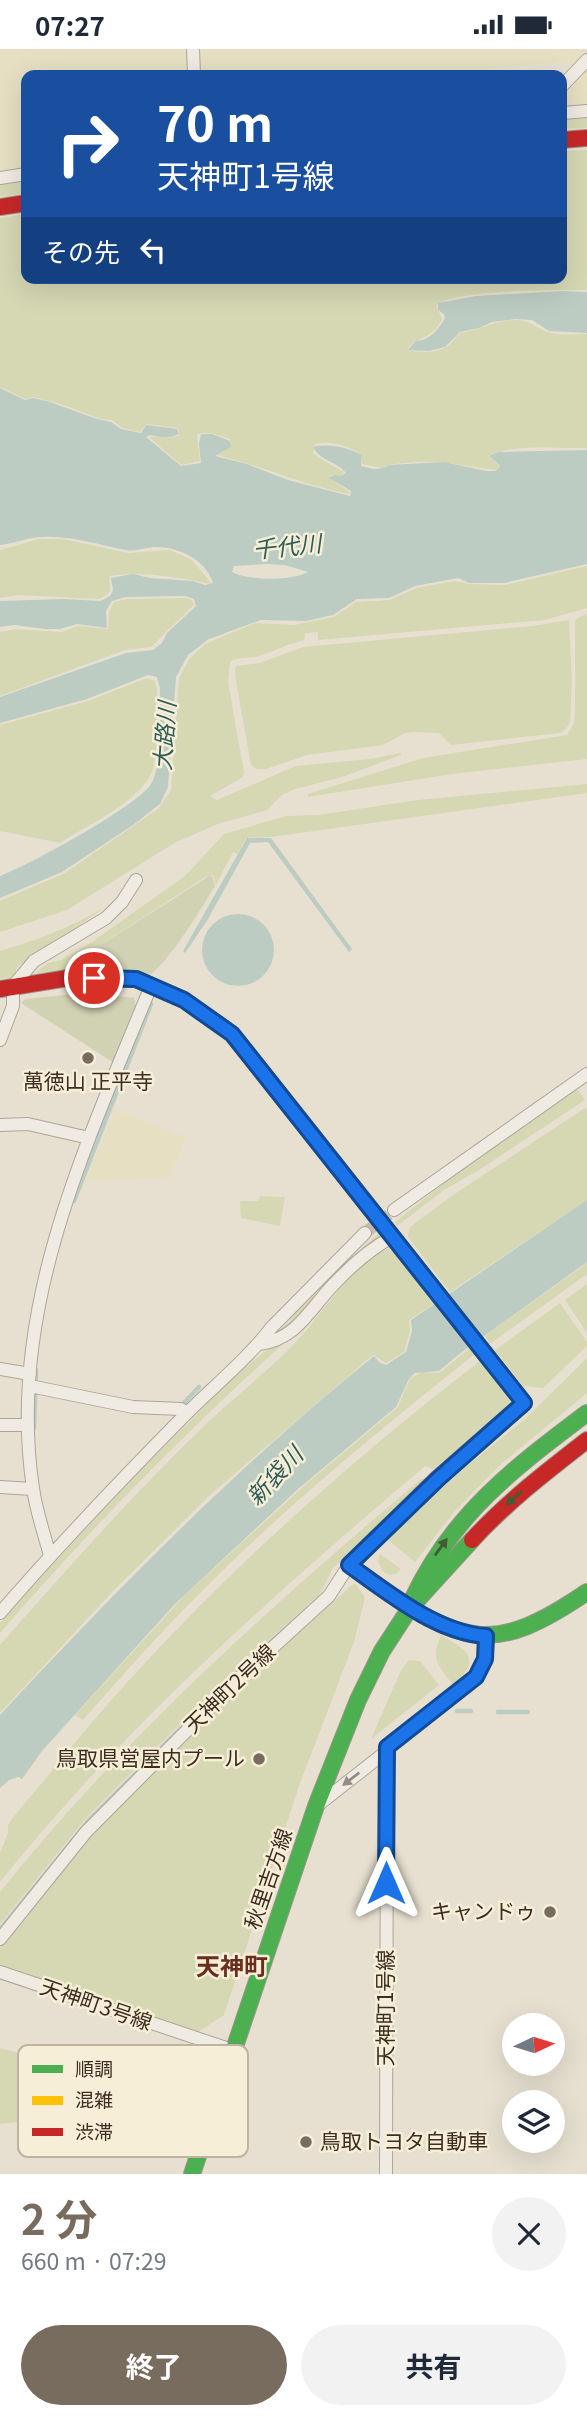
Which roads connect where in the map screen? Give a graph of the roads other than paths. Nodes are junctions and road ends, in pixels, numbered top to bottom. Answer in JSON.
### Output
{"nodes":[{"id":1,"x":193,"y":49,"type":"edge"},
{"id":2,"x":587,"y":60,"type":"edge"},
{"id":3,"x":194,"y":70,"type":"edge"},
{"id":4,"x":567,"y":81,"type":"edge"},
{"id":5,"x":587,"y":111,"type":"edge"},
{"id":6,"x":567,"y":113,"type":"edge"},
{"id":7,"x":587,"y":138,"type":"edge"},
{"id":8,"x":567,"y":140,"type":"edge"},
{"id":9,"x":21,"y":175,"type":"edge"},
{"id":10,"x":0,"y":178,"type":"edge"},
{"id":11,"x":21,"y":204,"type":"edge"},
{"id":12,"x":0,"y":207,"type":"edge"},
{"id":13,"x":135,"y":880,"type":"dead end"},
{"id":14,"x":151,"y":986,"type":"junction"},
{"id":15,"x":7,"y":987,"type":"edge"},
{"id":16,"x":0,"y":1040,"type":"edge"},
{"id":17,"x":587,"y":1074,"type":"edge"},
{"id":18,"x":0,"y":1125,"type":"edge"},
{"id":19,"x":89,"y":1138,"type":"junction"},
{"id":20,"x":394,"y":1210,"type":"tunnel mouth"},
{"id":21,"x":365,"y":1233,"type":"tunnel mouth"},
{"id":22,"x":397,"y":1243,"type":"junction"},
{"id":23,"x":259,"y":1344,"type":"junction"},
{"id":24,"x":0,"y":1369,"type":"edge"},
{"id":25,"x":30,"y":1380,"type":"junction"},
{"id":26,"x":587,"y":1403,"type":"edge"},
{"id":27,"x":187,"y":1413,"type":"junction"},
{"id":28,"x":587,"y":1413,"type":"edge"},
{"id":29,"x":0,"y":1425,"type":"edge"},
{"id":30,"x":28,"y":1425,"type":"junction"},
{"id":31,"x":551,"y":1439,"type":"junction"},
{"id":32,"x":587,"y":1440,"type":"edge"},
{"id":33,"x":587,"y":1448,"type":"edge"},
{"id":34,"x":534,"y":1481,"type":"junction"},
{"id":35,"x":0,"y":1487,"type":"edge"},
{"id":36,"x":33,"y":1489,"type":"junction"},
{"id":37,"x":50,"y":1556,"type":"junction"},
{"id":38,"x":349,"y":1565,"type":"junction"},
{"id":39,"x":587,"y":1592,"type":"edge"},
{"id":40,"x":410,"y":1608,"type":"junction"},
{"id":41,"x":0,"y":1613,"type":"edge"},
{"id":42,"x":486,"y":1636,"type":"junction"},
{"id":43,"x":387,"y":1751,"type":"junction"},
{"id":44,"x":316,"y":1806,"type":"junction"},
{"id":45,"x":0,"y":1939,"type":"edge"},
{"id":46,"x":0,"y":1972,"type":"edge"},
{"id":47,"x":216,"y":2045,"type":"edge"},
{"id":48,"x":234,"y":2045,"type":"edge"},
{"id":49,"x":197,"y":2157,"type":"edge"},
{"id":50,"x":192,"y":2174,"type":"edge"},
{"id":51,"x":386,"y":2174,"type":"edge"}],
"edges":[{"from":1,"to":3,"type":"street"},
{"from":2,"to":4,"type":"street"},
{"from":5,"to":6,"type":"street"},
{"from":7,"to":8,"type":"main road"},
{"from":9,"to":10,"type":"street"},
{"from":11,"to":12,"type":"main road"},
{"from":13,"to":15,"type":"street"},
{"from":14,"to":15,"type":"main road"},
{"from":14,"to":19,"type":"street"},
{"from":14,"to":22,"type":"main road"},
{"from":15,"to":16,"type":"street"},
{"from":17,"to":20,"type":"street"},
{"from":18,"to":19,"type":"street"},
{"from":19,"to":25,"type":"street"},
{"from":21,"to":23,"type":"street"},
{"from":22,"to":23,"type":"street"},
{"from":22,"to":38,"type":"main road"},
{"from":23,"to":27,"type":"street"},
{"from":24,"to":25,"type":"street"},
{"from":25,"to":27,"type":"street"},
{"from":25,"to":30,"type":"street"},
{"from":26,"to":31,"type":"main road"},
{"from":27,"to":37,"type":"street"},
{"from":28,"to":31,"type":"main road","name":"秋里吉方線"},
{"from":29,"to":30,"type":"street"},
{"from":30,"to":36,"type":"street"},
{"from":40,"to":31,"type":"main road","name":"秋里吉方線","one_way":true},
{"from":32,"to":34,"type":"main road","name":"秋里吉方線"},
{"from":33,"to":34,"type":"main road"},
{"from":34,"to":40,"type":"main road","name":"秋里吉方線","one_way":true},
{"from":35,"to":36,"type":"street"},
{"from":36,"to":37,"type":"street"},
{"from":37,"to":41,"type":"street"},
{"from":38,"to":40,"type":"main road"},
{"from":38,"to":45,"type":"street","name":"天神町2号線"},
{"from":39,"to":42,"type":"main road"},
{"from":40,"to":42,"type":"main road"},
{"from":40,"to":44,"type":"main road","name":"秋里吉方線"},
{"from":42,"to":43,"type":"street"},
{"from":43,"to":44,"type":"street","one_way":true},
{"from":43,"to":51,"type":"street","name":"天神町1号線"},
{"from":44,"to":48,"type":"main road","name":"秋里吉方線"},
{"from":46,"to":47,"type":"street","name":"天神町3号線"},
{"from":49,"to":50,"type":"main road","name":"秋里吉方線"}]}
